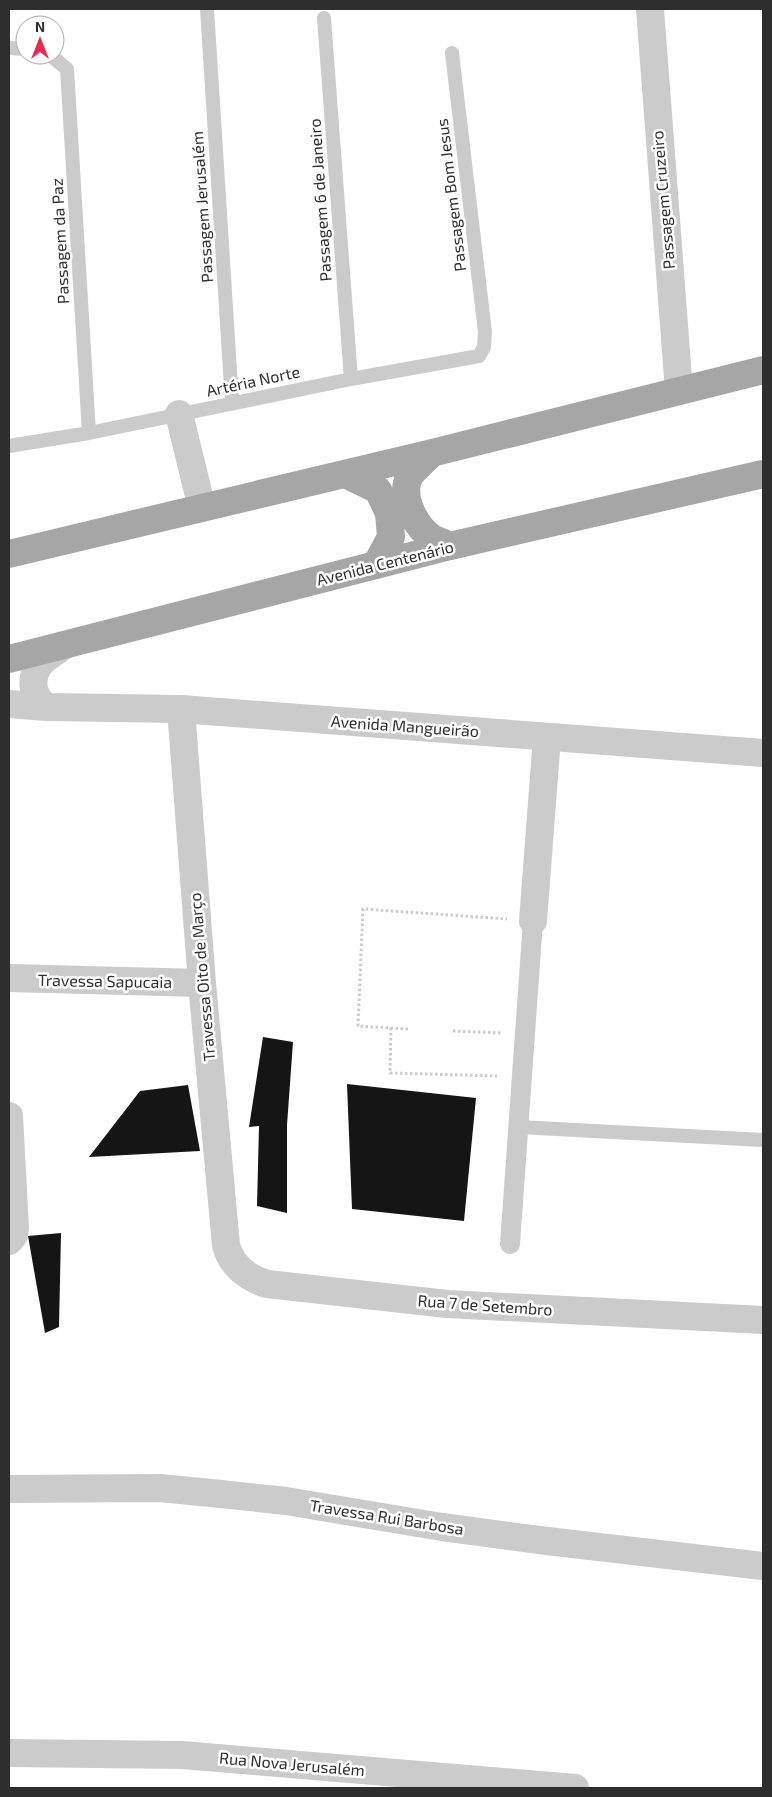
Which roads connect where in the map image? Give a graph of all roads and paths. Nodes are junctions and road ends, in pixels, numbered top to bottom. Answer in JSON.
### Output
{"nodes":[{"id":1,"x":208,"y":9,"type":"edge"},
{"id":2,"x":650,"y":9,"type":"edge"},
{"id":3,"x":324,"y":18,"type":"dead end"},
{"id":4,"x":452,"y":53,"type":"dead end"},
{"id":5,"x":62,"y":65,"type":"edge"},
{"id":6,"x":485,"y":332,"type":"joint"},
{"id":7,"x":763,"y":370,"type":"edge"},
{"id":8,"x":351,"y":379,"type":"junction"},
{"id":9,"x":679,"y":391,"type":"junction"},
{"id":10,"x":232,"y":402,"type":"junction"},
{"id":11,"x":179,"y":414,"type":"junction"},
{"id":12,"x":89,"y":433,"type":"junction"},
{"id":13,"x":9,"y":446,"type":"edge"},
{"id":14,"x":432,"y":453,"type":"junction"},
{"id":15,"x":345,"y":474,"type":"junction"},
{"id":16,"x":763,"y":474,"type":"edge"},
{"id":17,"x":202,"y":508,"type":"junction"},
{"id":18,"x":450,"y":546,"type":"junction"},
{"id":19,"x":9,"y":554,"type":"edge"},
{"id":20,"x":376,"y":565,"type":"junction"},
{"id":21,"x":63,"y":646,"type":"junction"},
{"id":22,"x":9,"y":660,"type":"edge"},
{"id":23,"x":9,"y":704,"type":"edge"},
{"id":24,"x":47,"y":707,"type":"junction"},
{"id":25,"x":180,"y":708,"type":"junction"},
{"id":26,"x":546,"y":737,"type":"junction"},
{"id":27,"x":763,"y":753,"type":"edge"},
{"id":28,"x":534,"y":921,"type":"junction"},
{"id":29,"x":9,"y":978,"type":"edge"},
{"id":30,"x":202,"y":983,"type":"junction"},
{"id":31,"x":391,"y":1028,"type":"junction"},
{"id":32,"x":408,"y":1029,"type":"dead end"},
{"id":33,"x":453,"y":1031,"type":"dead end"},
{"id":34,"x":526,"y":1034,"type":"junction"},
{"id":35,"x":522,"y":1077,"type":"junction"},
{"id":36,"x":9,"y":1116,"type":"edge"},
{"id":37,"x":519,"y":1127,"type":"junction"},
{"id":38,"x":763,"y":1140,"type":"edge"},
{"id":39,"x":9,"y":1241,"type":"edge"},
{"id":40,"x":226,"y":1244,"type":"joint"},
{"id":41,"x":510,"y":1244,"type":"dead end"},
{"id":42,"x":763,"y":1320,"type":"edge"},
{"id":43,"x":9,"y":1489,"type":"edge"},
{"id":44,"x":763,"y":1566,"type":"edge"},
{"id":45,"x":9,"y":1753,"type":"edge"},
{"id":46,"x":575,"y":1788,"type":"edge"}],
"edges":[{"from":1,"to":10,"type":"lane","name":"Passagem Jerusalém"},
{"from":2,"to":9,"type":"street","name":"Passagem Cruzeiro"},
{"from":3,"to":8,"type":"lane","name":"Passagem 6 de Janeiro"},
{"from":4,"to":6,"type":"lane","name":"Passagem Bom Jesus"},
{"from":5,"to":12,"type":"lane","name":"Passagem da Paz"},
{"from":6,"to":8,"type":"lane","name":"Artéria Norte"},
{"from":7,"to":9,"type":"main road"},
{"from":8,"to":10,"type":"lane","name":"Artéria Norte"},
{"from":9,"to":14,"type":"main road"},
{"from":10,"to":11,"type":"lane","name":"Artéria Norte"},
{"from":11,"to":12,"type":"lane","name":"Artéria Norte"},
{"from":11,"to":17,"type":"street"},
{"from":12,"to":13,"type":"lane","name":"Artéria Norte"},
{"from":14,"to":15,"type":"main road"},
{"from":14,"to":18,"type":"main road"},
{"from":15,"to":17,"type":"main road"},
{"from":15,"to":20,"type":"main road"},
{"from":16,"to":18,"type":"main road","name":"Avenida Centenário"},
{"from":17,"to":19,"type":"main road"},
{"from":18,"to":20,"type":"main road","name":"Avenida Centenário"},
{"from":20,"to":21,"type":"main road","name":"Avenida Centenário"},
{"from":21,"to":22,"type":"main road","name":"Avenida Centenário"},
{"from":21,"to":24,"type":"street"},
{"from":23,"to":24,"type":"street","name":"Avenida Mangueirão"},
{"from":24,"to":25,"type":"street","name":"Avenida Mangueirão"},
{"from":25,"to":26,"type":"street","name":"Avenida Mangueirão"},
{"from":25,"to":30,"type":"street","name":"Travessa Oito de Março"},
{"from":26,"to":27,"type":"street","name":"Avenida Mangueirão"},
{"from":26,"to":28,"type":"street"},
{"from":28,"to":31,"type":"path"},
{"from":28,"to":34,"type":"street"},
{"from":29,"to":30,"type":"street","name":"Travessa Sapucaia"},
{"from":30,"to":40,"type":"street","name":"Travessa Oito de Março"},
{"from":31,"to":32,"type":"path"},
{"from":31,"to":35,"type":"path"},
{"from":33,"to":34,"type":"path"},
{"from":34,"to":35,"type":"street"},
{"from":35,"to":37,"type":"street"},
{"from":36,"to":39,"type":"street"},
{"from":37,"to":38,"type":"lane"},
{"from":37,"to":41,"type":"street"},
{"from":40,"to":42,"type":"street","name":"Rua 7 de Setembro"},
{"from":43,"to":44,"type":"street","name":"Travessa Rui Barbosa"},
{"from":45,"to":46,"type":"street","name":"Rua Nova Jerusalém"}]}
